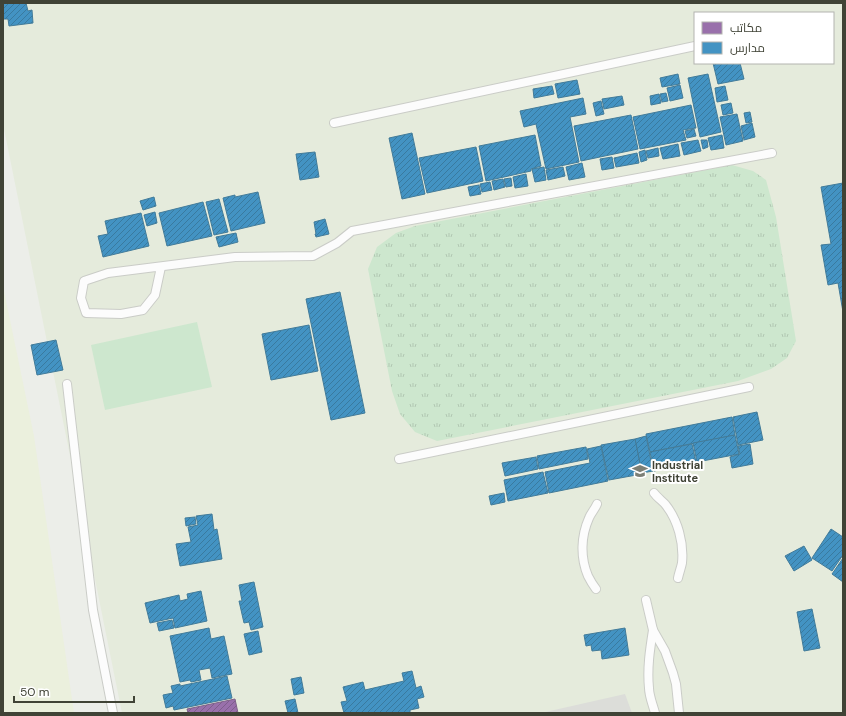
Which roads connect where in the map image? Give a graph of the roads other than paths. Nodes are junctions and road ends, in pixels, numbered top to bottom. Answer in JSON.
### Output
{"nodes":[{"id":1,"x":694,"y":46,"type":"edge"},
{"id":2,"x":334,"y":123,"type":"dead end"},
{"id":3,"x":772,"y":153,"type":"dead end"},
{"id":4,"x":161,"y":266,"type":"junction"},
{"id":5,"x":67,"y":384,"type":"dead end"},
{"id":6,"x":749,"y":387,"type":"dead end"},
{"id":7,"x":399,"y":459,"type":"dead end"},
{"id":8,"x":654,"y":493,"type":"dead end"},
{"id":9,"x":597,"y":504,"type":"dead end"},
{"id":10,"x":678,"y":578,"type":"dead end"},
{"id":11,"x":596,"y":589,"type":"dead end"},
{"id":12,"x":646,"y":600,"type":"dead end"},
{"id":13,"x":653,"y":630,"type":"junction"},
{"id":14,"x":113,"y":713,"type":"edge"},
{"id":15,"x":655,"y":713,"type":"edge"},
{"id":16,"x":679,"y":713,"type":"edge"}],
"edges":[{"from":1,"to":2,"type":"lane"},
{"from":3,"to":4,"type":"lane"},
{"from":4,"to":4,"type":"lane"},
{"from":5,"to":14,"type":"lane"},
{"from":6,"to":7,"type":"lane"},
{"from":8,"to":10,"type":"lane"},
{"from":9,"to":11,"type":"lane"},
{"from":12,"to":13,"type":"lane"},
{"from":13,"to":15,"type":"lane"},
{"from":13,"to":16,"type":"lane"}]}
